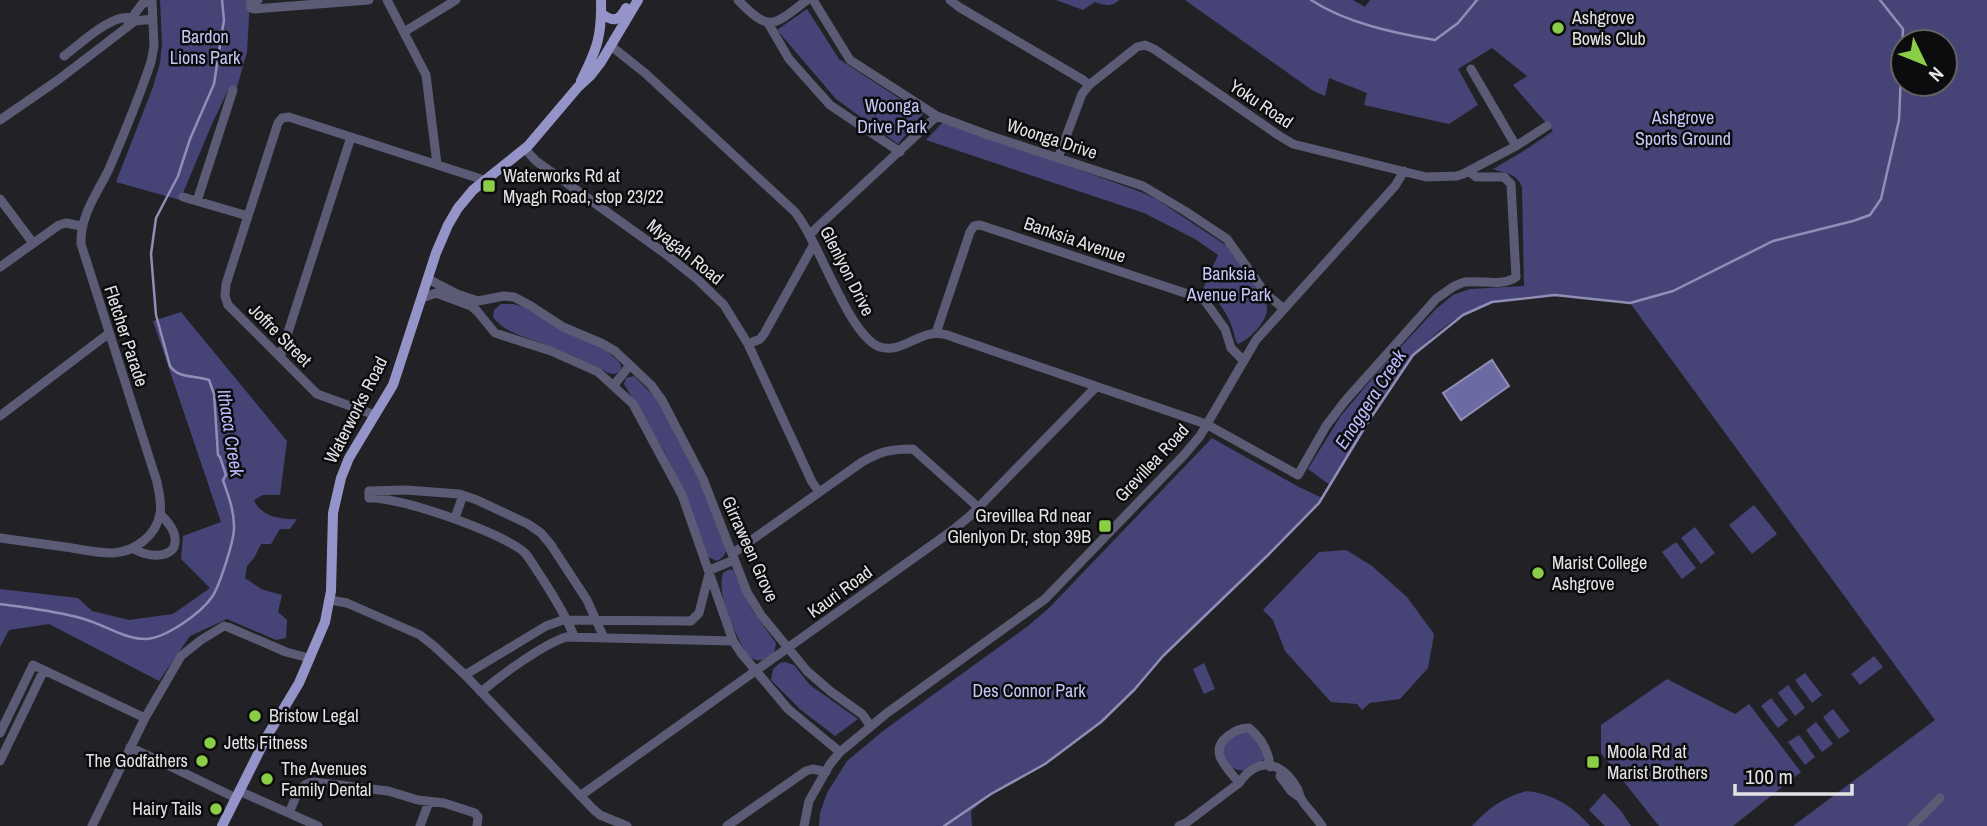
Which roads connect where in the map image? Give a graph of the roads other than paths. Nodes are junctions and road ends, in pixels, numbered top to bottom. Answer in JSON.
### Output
{"nodes":[{"id":1,"x":152,"y":0,"type":"edge"},
{"id":2,"x":258,"y":0,"type":"edge"},
{"id":3,"x":369,"y":0,"type":"edge"},
{"id":4,"x":456,"y":0,"type":"edge"},
{"id":5,"x":601,"y":0,"type":"edge"},
{"id":6,"x":631,"y":0,"type":"edge"},
{"id":7,"x":638,"y":0,"type":"edge"},
{"id":8,"x":738,"y":0,"type":"edge"},
{"id":9,"x":807,"y":0,"type":"edge"},
{"id":10,"x":813,"y":0,"type":"edge"},
{"id":11,"x":950,"y":0,"type":"edge"},
{"id":12,"x":387,"y":1,"type":"edge"},
{"id":13,"x":601,"y":13,"type":"junction"},
{"id":14,"x":131,"y":18,"type":"junction"},
{"id":15,"x":153,"y":19,"type":"junction"},
{"id":16,"x":768,"y":23,"type":"junction"},
{"id":17,"x":122,"y":30,"type":"junction"},
{"id":18,"x":404,"y":32,"type":"junction"},
{"id":19,"x":599,"y":40,"type":"junction"},
{"id":20,"x":611,"y":46,"type":"junction"},
{"id":21,"x":64,"y":56,"type":"dead end"},
{"id":22,"x":1471,"y":69,"type":"dead end"},
{"id":23,"x":1089,"y":85,"type":"junction"},
{"id":24,"x":578,"y":87,"type":"junction"},
{"id":25,"x":233,"y":90,"type":"dead end"},
{"id":26,"x":937,"y":116,"type":"junction"},
{"id":27,"x":0,"y":120,"type":"edge"},
{"id":28,"x":1547,"y":126,"type":"dead end"},
{"id":29,"x":351,"y":137,"type":"junction"},
{"id":30,"x":1516,"y":146,"type":"junction"},
{"id":31,"x":525,"y":149,"type":"junction"},
{"id":32,"x":900,"y":152,"type":"junction"},
{"id":33,"x":1058,"y":158,"type":"junction"},
{"id":34,"x":437,"y":164,"type":"junction"},
{"id":35,"x":1404,"y":171,"type":"junction"},
{"id":36,"x":1469,"y":171,"type":"junction"},
{"id":37,"x":484,"y":180,"type":"junction"},
{"id":38,"x":183,"y":197,"type":"dead end"},
{"id":39,"x":0,"y":200,"type":"edge"},
{"id":40,"x":197,"y":201,"type":"junction"},
{"id":41,"x":248,"y":216,"type":"junction"},
{"id":42,"x":82,"y":226,"type":"junction"},
{"id":43,"x":810,"y":234,"type":"junction"},
{"id":44,"x":33,"y":243,"type":"junction"},
{"id":45,"x":814,"y":244,"type":"junction"},
{"id":46,"x":0,"y":267,"type":"edge"},
{"id":47,"x":428,"y":279,"type":"junction"},
{"id":48,"x":504,"y":296,"type":"junction"},
{"id":49,"x":456,"y":297,"type":"junction"},
{"id":50,"x":422,"y":298,"type":"junction"},
{"id":51,"x":1283,"y":308,"type":"junction"},
{"id":52,"x":488,"y":325,"type":"junction"},
{"id":53,"x":936,"y":332,"type":"junction"},
{"id":54,"x":108,"y":334,"type":"junction"},
{"id":55,"x":748,"y":344,"type":"junction"},
{"id":56,"x":280,"y":357,"type":"junction"},
{"id":57,"x":1243,"y":360,"type":"junction"},
{"id":58,"x":630,"y":365,"type":"junction"},
{"id":59,"x":614,"y":386,"type":"junction"},
{"id":60,"x":1096,"y":387,"type":"junction"},
{"id":61,"x":375,"y":415,"type":"junction"},
{"id":62,"x":0,"y":416,"type":"edge"},
{"id":63,"x":1206,"y":424,"type":"junction"},
{"id":64,"x":393,"y":490,"type":"junction"},
{"id":65,"x":819,"y":492,"type":"junction"},
{"id":66,"x":463,"y":495,"type":"junction"},
{"id":67,"x":397,"y":503,"type":"junction"},
{"id":68,"x":978,"y":507,"type":"junction"},
{"id":69,"x":160,"y":513,"type":"junction"},
{"id":70,"x":455,"y":518,"type":"junction"},
{"id":71,"x":0,"y":538,"type":"edge"},
{"id":72,"x":133,"y":548,"type":"junction"},
{"id":73,"x":733,"y":557,"type":"junction"},
{"id":74,"x":710,"y":570,"type":"junction"},
{"id":75,"x":330,"y":600,"type":"junction"},
{"id":76,"x":567,"y":619,"type":"junction"},
{"id":77,"x":596,"y":621,"type":"junction"},
{"id":78,"x":574,"y":636,"type":"junction"},
{"id":79,"x":604,"y":638,"type":"junction"},
{"id":80,"x":733,"y":641,"type":"junction"},
{"id":81,"x":788,"y":648,"type":"junction"},
{"id":82,"x":309,"y":658,"type":"junction"},
{"id":83,"x":44,"y":670,"type":"junction"},
{"id":84,"x":755,"y":671,"type":"junction"},
{"id":85,"x":464,"y":675,"type":"junction"},
{"id":86,"x":481,"y":692,"type":"junction"},
{"id":87,"x":145,"y":718,"type":"junction"},
{"id":88,"x":870,"y":725,"type":"junction"},
{"id":89,"x":0,"y":733,"type":"edge"},
{"id":90,"x":130,"y":747,"type":"junction"},
{"id":91,"x":840,"y":752,"type":"junction"},
{"id":92,"x":0,"y":761,"type":"edge"},
{"id":93,"x":1270,"y":767,"type":"junction"},
{"id":94,"x":826,"y":772,"type":"junction"},
{"id":95,"x":1239,"y":783,"type":"junction"},
{"id":96,"x":238,"y":795,"type":"junction"},
{"id":97,"x":580,"y":796,"type":"junction"},
{"id":98,"x":1940,"y":798,"type":"dead end"},
{"id":99,"x":429,"y":802,"type":"junction"},
{"id":100,"x":289,"y":813,"type":"junction"},
{"id":101,"x":92,"y":826,"type":"edge"},
{"id":102,"x":222,"y":826,"type":"edge"},
{"id":103,"x":318,"y":826,"type":"edge"},
{"id":104,"x":421,"y":826,"type":"edge"},
{"id":105,"x":477,"y":826,"type":"edge"},
{"id":106,"x":627,"y":826,"type":"edge"},
{"id":107,"x":727,"y":826,"type":"edge"},
{"id":108,"x":804,"y":826,"type":"edge"},
{"id":109,"x":1179,"y":826,"type":"edge"},
{"id":110,"x":1322,"y":826,"type":"edge"},
{"id":111,"x":1912,"y":826,"type":"edge"}],
"edges":[{"from":1,"to":14,"type":"street"},
{"from":1,"to":15,"type":"street","name":"Fletcher Parade"},
{"from":2,"to":3,"type":"street"},
{"from":4,"to":18,"type":"street"},
{"from":5,"to":13,"type":"main road","name":"Waterworks Road"},
{"from":6,"to":13,"type":"main road"},
{"from":7,"to":20,"type":"main road","name":"Waterworks Road"},
{"from":8,"to":16,"type":"street"},
{"from":9,"to":16,"type":"street"},
{"from":10,"to":26,"type":"street","name":"Woonga Drive"},
{"from":11,"to":23,"type":"street"},
{"from":12,"to":18,"type":"street"},
{"from":13,"to":19,"type":"main road","name":"Waterworks Road"},
{"from":14,"to":17,"type":"street"},
{"from":14,"to":21,"type":"street"},
{"from":15,"to":17,"type":"street"},
{"from":15,"to":42,"type":"street","name":"Fletcher Parade"},
{"from":16,"to":32,"type":"street"},
{"from":17,"to":27,"type":"street"},
{"from":18,"to":34,"type":"street"},
{"from":19,"to":20,"type":"main road"},
{"from":19,"to":24,"type":"main road","name":"Waterworks Road"},
{"from":20,"to":24,"type":"main road","name":"Waterworks Road"},
{"from":20,"to":43,"type":"street","name":"Glenlyon Drive"},
{"from":22,"to":30,"type":"street"},
{"from":23,"to":33,"type":"street","name":"Yoku Road"},
{"from":23,"to":35,"type":"street","name":"Yoku Road"},
{"from":24,"to":31,"type":"main road","name":"Waterworks Road"},
{"from":25,"to":40,"type":"street"},
{"from":26,"to":32,"type":"street"},
{"from":26,"to":33,"type":"street","name":"Woonga Drive"},
{"from":28,"to":30,"type":"street","name":"Yoku Road"},
{"from":29,"to":34,"type":"street"},
{"from":29,"to":41,"type":"street","name":"Joffre Street"},
{"from":29,"to":56,"type":"street"},
{"from":30,"to":36,"type":"street","name":"Yoku Road"},
{"from":31,"to":37,"type":"main road","name":"Waterworks Road"},
{"from":31,"to":55,"type":"street","name":"Myagah Road"},
{"from":32,"to":43,"type":"street"},
{"from":33,"to":51,"type":"street","name":"Woonga Drive"},
{"from":34,"to":37,"type":"street"},
{"from":35,"to":36,"type":"street","name":"Yoku Road"},
{"from":35,"to":51,"type":"street","name":"Grevillea Road"},
{"from":36,"to":63,"type":"street"},
{"from":37,"to":47,"type":"main road","name":"Waterworks Road"},
{"from":38,"to":40,"type":"street"},
{"from":39,"to":44,"type":"street"},
{"from":40,"to":41,"type":"street"},
{"from":41,"to":56,"type":"street","name":"Joffre Street"},
{"from":42,"to":44,"type":"street"},
{"from":42,"to":54,"type":"street","name":"Fletcher Parade"},
{"from":43,"to":45,"type":"street","name":"Glenlyon Drive"},
{"from":44,"to":46,"type":"street"},
{"from":45,"to":53,"type":"street","name":"Glenlyon Drive"},
{"from":45,"to":55,"type":"street"},
{"from":47,"to":49,"type":"street","name":"Girraween Grove"},
{"from":47,"to":50,"type":"main road","name":"Waterworks Road"},
{"from":48,"to":49,"type":"street","name":"Girraween Grove"},
{"from":48,"to":52,"type":"street"},
{"from":48,"to":58,"type":"street","name":"Girraween Grove"},
{"from":49,"to":50,"type":"street","name":"Girraween Grove"},
{"from":49,"to":52,"type":"street","name":"Girraween Grove"},
{"from":50,"to":61,"type":"main road","name":"Waterworks Road"},
{"from":51,"to":57,"type":"street","name":"Grevillea Road"},
{"from":52,"to":59,"type":"street","name":"Girraween Grove"},
{"from":53,"to":57,"type":"street","name":"Banksia Avenue"},
{"from":53,"to":60,"type":"street"},
{"from":54,"to":62,"type":"street"},
{"from":54,"to":69,"type":"street","name":"Fletcher Parade"},
{"from":55,"to":65,"type":"street","name":"Myagah Road"},
{"from":56,"to":61,"type":"street","name":"Joffre Street"},
{"from":57,"to":63,"type":"street","name":"Grevillea Road"},
{"from":58,"to":59,"type":"street"},
{"from":58,"to":73,"type":"street","name":"Girraween Grove"},
{"from":59,"to":74,"type":"street","name":"Girraween Grove"},
{"from":60,"to":63,"type":"street"},
{"from":60,"to":68,"type":"street","name":"Kauri Road"},
{"from":61,"to":75,"type":"main road","name":"Waterworks Road"},
{"from":63,"to":88,"type":"street","name":"Grevillea Road"},
{"from":64,"to":66,"type":"street"},
{"from":64,"to":67,"type":"street"},
{"from":64,"to":67,"type":"street"},
{"from":65,"to":68,"type":"street"},
{"from":65,"to":73,"type":"street"},
{"from":66,"to":70,"type":"street"},
{"from":66,"to":77,"type":"street"},
{"from":67,"to":70,"type":"street"},
{"from":68,"to":81,"type":"street","name":"Kauri Road"},
{"from":69,"to":72,"type":"street"},
{"from":69,"to":72,"type":"street","name":"Fletcher Parade"},
{"from":70,"to":76,"type":"street"},
{"from":71,"to":72,"type":"street"},
{"from":73,"to":74,"type":"street"},
{"from":73,"to":81,"type":"street","name":"Girraween Grove"},
{"from":74,"to":77,"type":"street"},
{"from":74,"to":80,"type":"street","name":"Girraween Grove"},
{"from":75,"to":82,"type":"main road","name":"Waterworks Road"},
{"from":75,"to":85,"type":"street"},
{"from":76,"to":77,"type":"street"},
{"from":76,"to":78,"type":"street"},
{"from":76,"to":85,"type":"street"},
{"from":77,"to":79,"type":"street"},
{"from":78,"to":79,"type":"street"},
{"from":78,"to":86,"type":"street"},
{"from":79,"to":80,"type":"street"},
{"from":80,"to":84,"type":"street","name":"Girraween Grove"},
{"from":81,"to":84,"type":"street","name":"Kauri Road"},
{"from":81,"to":88,"type":"street","name":"Girraween Grove"},
{"from":82,"to":87,"type":"street"},
{"from":82,"to":96,"type":"main road","name":"Waterworks Road"},
{"from":83,"to":87,"type":"street"},
{"from":83,"to":89,"type":"street"},
{"from":83,"to":92,"type":"street"},
{"from":84,"to":91,"type":"street","name":"Girraween Grove"},
{"from":84,"to":97,"type":"street","name":"Kauri Road"},
{"from":85,"to":86,"type":"street"},
{"from":86,"to":97,"type":"street"},
{"from":87,"to":90,"type":"street"},
{"from":88,"to":91,"type":"street"},
{"from":90,"to":96,"type":"street"},
{"from":90,"to":101,"type":"street"},
{"from":91,"to":94,"type":"street"},
{"from":93,"to":95,"type":"street"},
{"from":93,"to":95,"type":"street"},
{"from":93,"to":110,"type":"street"},
{"from":94,"to":107,"type":"street"},
{"from":94,"to":108,"type":"street"},
{"from":95,"to":109,"type":"street"},
{"from":96,"to":100,"type":"street"},
{"from":96,"to":102,"type":"main road","name":"Waterworks Road"},
{"from":97,"to":106,"type":"street"},
{"from":98,"to":111,"type":"street"},
{"from":99,"to":100,"type":"street"},
{"from":99,"to":104,"type":"street"},
{"from":99,"to":105,"type":"street"},
{"from":100,"to":103,"type":"street"}]}
